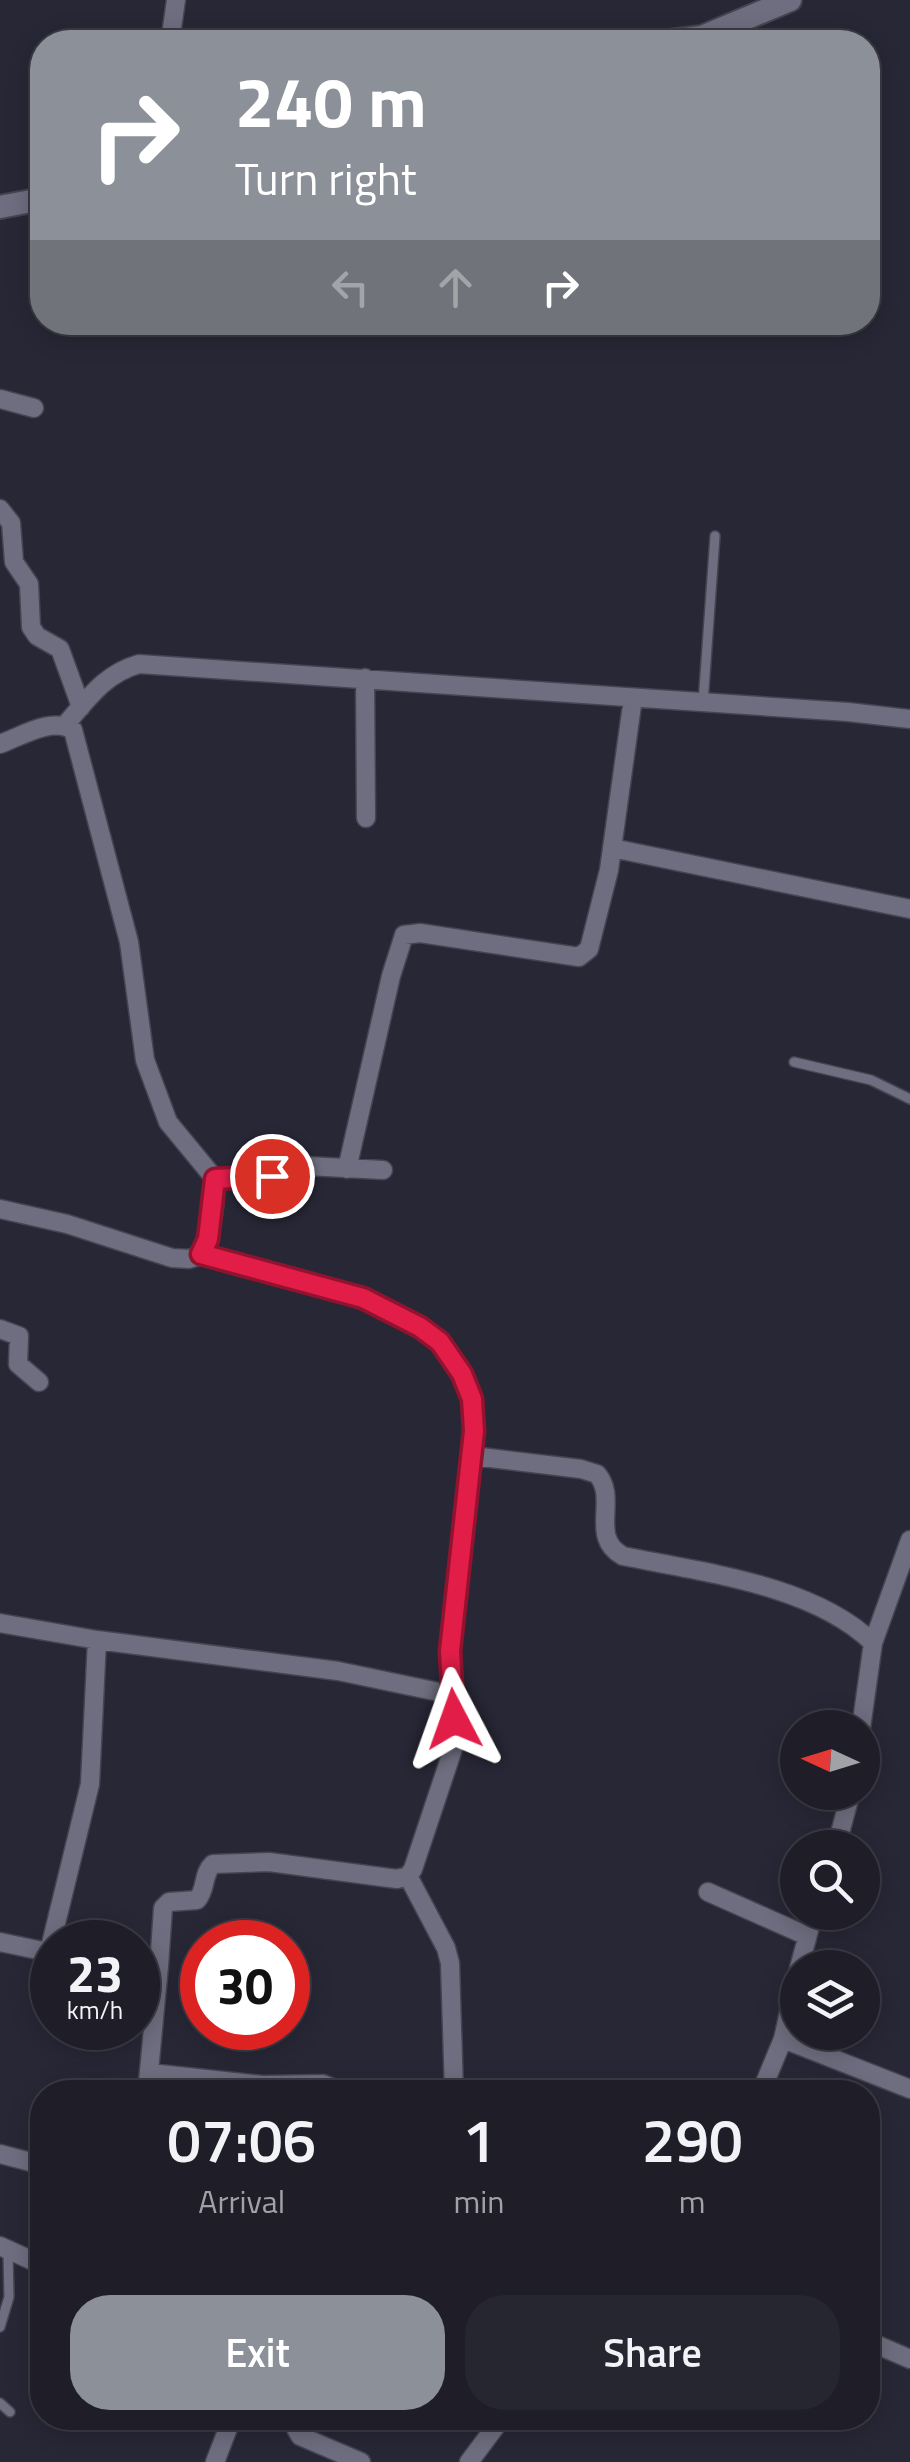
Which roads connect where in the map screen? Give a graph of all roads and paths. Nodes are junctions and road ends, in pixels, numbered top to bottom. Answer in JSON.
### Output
{"nodes":[{"id":1,"x":176,"y":0,"type":"edge"},
{"id":2,"x":790,"y":0,"type":"edge"},
{"id":3,"x":172,"y":30,"type":"edge"},
{"id":4,"x":717,"y":30,"type":"edge"},
{"id":5,"x":30,"y":201,"type":"edge"},
{"id":6,"x":0,"y":207,"type":"edge"},
{"id":7,"x":0,"y":399,"type":"edge"},
{"id":8,"x":34,"y":408,"type":"dead end"},
{"id":9,"x":0,"y":509,"type":"edge"},
{"id":10,"x":714,"y":536,"type":"dead end"},
{"id":11,"x":365,"y":678,"type":"junction"},
{"id":12,"x":633,"y":698,"type":"junction"},
{"id":13,"x":702,"y":703,"type":"junction"},
{"id":14,"x":81,"y":706,"type":"junction"},
{"id":15,"x":910,"y":719,"type":"edge"},
{"id":16,"x":64,"y":725,"type":"junction"},
{"id":17,"x":0,"y":744,"type":"edge"},
{"id":18,"x":366,"y":818,"type":"dead end"},
{"id":19,"x":612,"y":848,"type":"junction"},
{"id":20,"x":910,"y":908,"type":"edge"},
{"id":21,"x":794,"y":1062,"type":"dead end"},
{"id":22,"x":910,"y":1098,"type":"edge"},
{"id":23,"x":347,"y":1169,"type":"junction"},
{"id":24,"x":383,"y":1170,"type":"dead end"},
{"id":25,"x":215,"y":1179,"type":"junction"},
{"id":26,"x":0,"y":1208,"type":"edge"},
{"id":27,"x":204,"y":1247,"type":"junction"},
{"id":28,"x":0,"y":1329,"type":"edge"},
{"id":29,"x":39,"y":1382,"type":"dead end"},
{"id":30,"x":473,"y":1456,"type":"junction"},
{"id":31,"x":910,"y":1540,"type":"edge"},
{"id":32,"x":0,"y":1623,"type":"edge"},
{"id":33,"x":97,"y":1640,"type":"junction"},
{"id":34,"x":873,"y":1643,"type":"junction"},
{"id":35,"x":453,"y":1695,"type":"junction"},
{"id":36,"x":864,"y":1710,"type":"edge"},
{"id":37,"x":408,"y":1876,"type":"junction"},
{"id":38,"x":708,"y":1892,"type":"dead end"},
{"id":39,"x":57,"y":1920,"type":"edge"},
{"id":40,"x":807,"y":1930,"type":"edge"},
{"id":41,"x":805,"y":1935,"type":"junction"},
{"id":42,"x":0,"y":1942,"type":"edge"},
{"id":43,"x":160,"y":1943,"type":"edge"},
{"id":44,"x":30,"y":1948,"type":"edge"},
{"id":45,"x":802,"y":1950,"type":"edge"},
{"id":46,"x":780,"y":2048,"type":"edge"},
{"id":47,"x":152,"y":2050,"type":"edge"},
{"id":48,"x":812,"y":2050,"type":"edge"},
{"id":49,"x":150,"y":2072,"type":"junction"},
{"id":50,"x":149,"y":2080,"type":"edge"},
{"id":51,"x":220,"y":2080,"type":"edge"},
{"id":52,"x":454,"y":2080,"type":"edge"},
{"id":53,"x":766,"y":2080,"type":"edge"},
{"id":54,"x":910,"y":2089,"type":"edge"},
{"id":55,"x":0,"y":2154,"type":"edge"},
{"id":56,"x":30,"y":2162,"type":"edge"},
{"id":57,"x":4,"y":2248,"type":"edge"},
{"id":58,"x":30,"y":2260,"type":"edge"},
{"id":59,"x":0,"y":2327,"type":"edge"},
{"id":60,"x":880,"y":2347,"type":"edge"},
{"id":61,"x":910,"y":2360,"type":"edge"},
{"id":62,"x":0,"y":2403,"type":"edge"},
{"id":63,"x":10,"y":2412,"type":"dead end"},
{"id":64,"x":227,"y":2430,"type":"edge"},
{"id":65,"x":297,"y":2430,"type":"edge"},
{"id":66,"x":496,"y":2430,"type":"edge"},
{"id":67,"x":480,"y":2459,"type":"edge"},
{"id":68,"x":215,"y":2462,"type":"edge"},
{"id":69,"x":361,"y":2462,"type":"edge"}],
"edges":[{"from":1,"to":3,"type":"street"},
{"from":2,"to":4,"type":"street"},
{"from":5,"to":6,"type":"street"},
{"from":7,"to":8,"type":"street"},
{"from":9,"to":14,"type":"street"},
{"from":10,"to":13,"type":"lane"},
{"from":11,"to":12,"type":"street"},
{"from":11,"to":14,"type":"street"},
{"from":11,"to":18,"type":"street"},
{"from":12,"to":13,"type":"street"},
{"from":12,"to":19,"type":"street"},
{"from":13,"to":15,"type":"street"},
{"from":14,"to":16,"type":"street"},
{"from":16,"to":17,"type":"street"},
{"from":16,"to":25,"type":"street"},
{"from":19,"to":20,"type":"street"},
{"from":19,"to":23,"type":"street"},
{"from":21,"to":22,"type":"lane"},
{"from":23,"to":24,"type":"street"},
{"from":23,"to":25,"type":"street"},
{"from":25,"to":27,"type":"street"},
{"from":26,"to":27,"type":"street"},
{"from":27,"to":30,"type":"street"},
{"from":28,"to":29,"type":"street"},
{"from":30,"to":34,"type":"street"},
{"from":30,"to":35,"type":"street"},
{"from":31,"to":34,"type":"street"},
{"from":32,"to":33,"type":"street"},
{"from":33,"to":35,"type":"street"},
{"from":33,"to":39,"type":"street"},
{"from":34,"to":36,"type":"street"},
{"from":35,"to":37,"type":"street"},
{"from":37,"to":43,"type":"street"},
{"from":37,"to":52,"type":"street"},
{"from":38,"to":41,"type":"street"},
{"from":40,"to":41,"type":"street"},
{"from":41,"to":45,"type":"street"},
{"from":42,"to":44,"type":"street"},
{"from":46,"to":53,"type":"street"},
{"from":47,"to":49,"type":"street"},
{"from":48,"to":54,"type":"street"},
{"from":49,"to":50,"type":"street"},
{"from":49,"to":51,"type":"street"},
{"from":55,"to":56,"type":"street"},
{"from":57,"to":58,"type":"street"},
{"from":57,"to":59,"type":"lane"},
{"from":60,"to":61,"type":"street"},
{"from":62,"to":63,"type":"lane"},
{"from":64,"to":68,"type":"street"},
{"from":65,"to":69,"type":"street"},
{"from":66,"to":67,"type":"street"}]}
